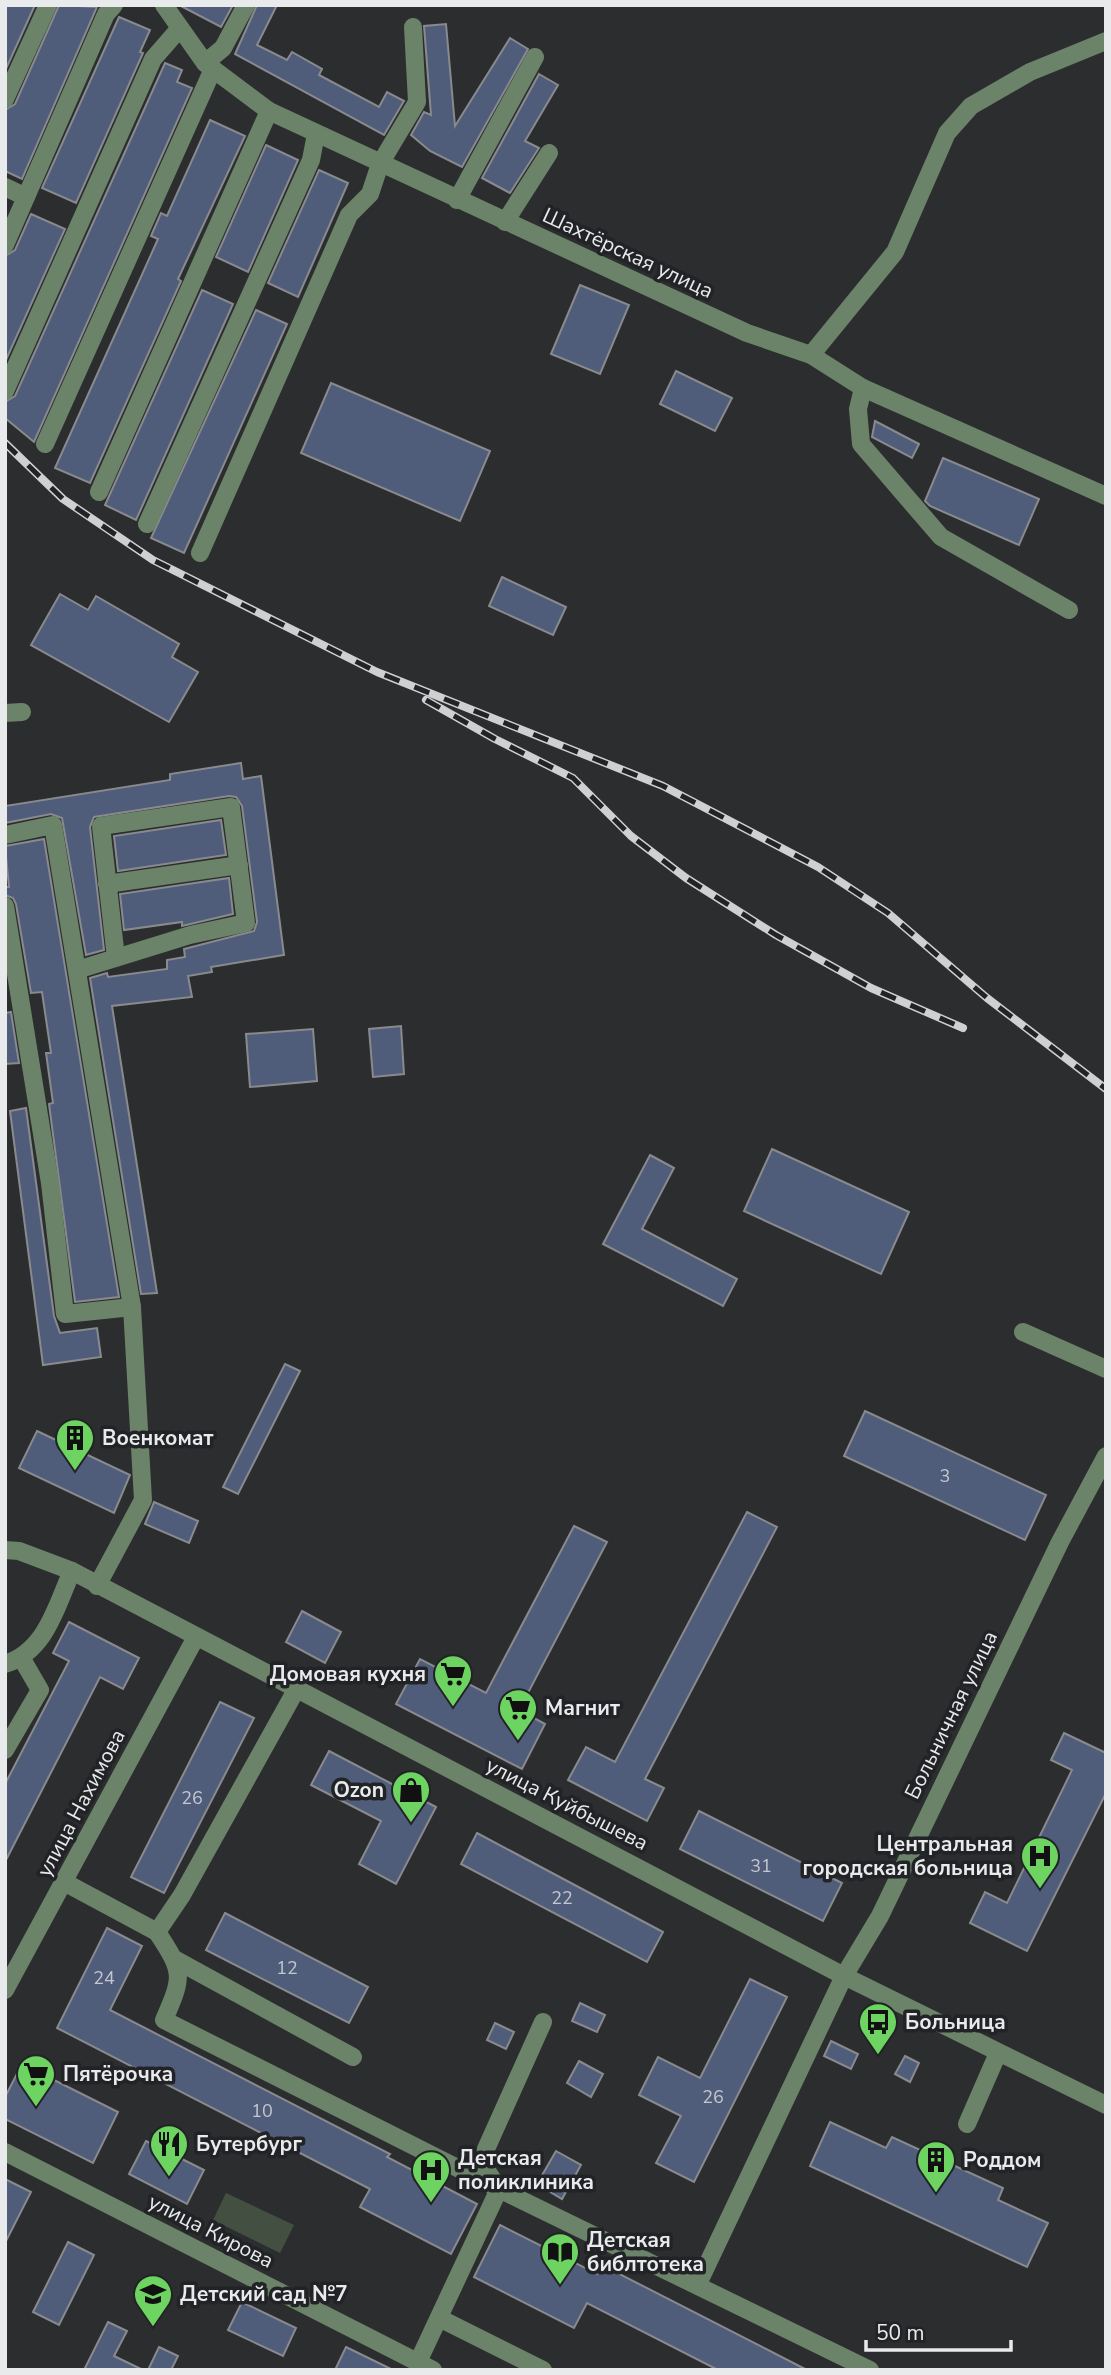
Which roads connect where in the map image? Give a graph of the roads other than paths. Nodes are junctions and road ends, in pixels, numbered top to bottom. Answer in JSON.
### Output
{"nodes":[{"id":1,"x":48,"y":5,"type":"edge"},
{"id":2,"x":114,"y":5,"type":"edge"},
{"id":3,"x":164,"y":5,"type":"edge"},
{"id":4,"x":246,"y":5,"type":"edge"},
{"id":5,"x":413,"y":27,"type":"dead end"},
{"id":6,"x":180,"y":28,"type":"junction"},
{"id":7,"x":1106,"y":41,"type":"edge"},
{"id":8,"x":535,"y":57,"type":"dead end"},
{"id":9,"x":209,"y":66,"type":"junction"},
{"id":10,"x":5,"y":99,"type":"edge"},
{"id":11,"x":269,"y":111,"type":"junction"},
{"id":12,"x":316,"y":134,"type":"junction"},
{"id":13,"x":549,"y":153,"type":"dead end"},
{"id":14,"x":380,"y":164,"type":"junction"},
{"id":15,"x":5,"y":187,"type":"edge"},
{"id":16,"x":26,"y":197,"type":"junction"},
{"id":17,"x":457,"y":200,"type":"junction"},
{"id":18,"x":505,"y":222,"type":"junction"},
{"id":19,"x":5,"y":245,"type":"edge"},
{"id":20,"x":811,"y":355,"type":"junction"},
{"id":21,"x":863,"y":388,"type":"junction"},
{"id":22,"x":5,"y":391,"type":"edge"},
{"id":23,"x":45,"y":444,"type":"dead end"},
{"id":24,"x":99,"y":492,"type":"dead end"},
{"id":25,"x":1106,"y":496,"type":"edge"},
{"id":26,"x":147,"y":524,"type":"dead end"},
{"id":27,"x":200,"y":553,"type":"dead end"},
{"id":28,"x":1069,"y":610,"type":"dead end"},
{"id":29,"x":5,"y":835,"type":"edge"},
{"id":30,"x":239,"y":865,"type":"junction"},
{"id":31,"x":107,"y":884,"type":"junction"},
{"id":32,"x":5,"y":905,"type":"edge"},
{"id":33,"x":116,"y":958,"type":"junction"},
{"id":34,"x":77,"y":970,"type":"junction"},
{"id":35,"x":132,"y":1307,"type":"junction"},
{"id":36,"x":1023,"y":1332,"type":"dead end"},
{"id":37,"x":1106,"y":1369,"type":"edge"},
{"id":38,"x":1106,"y":1456,"type":"edge"},
{"id":39,"x":5,"y":1550,"type":"edge"},
{"id":40,"x":72,"y":1572,"type":"junction"},
{"id":41,"x":97,"y":1586,"type":"junction"},
{"id":42,"x":196,"y":1637,"type":"junction"},
{"id":43,"x":14,"y":1661,"type":"edge"},
{"id":44,"x":296,"y":1690,"type":"junction"},
{"id":45,"x":5,"y":1750,"type":"edge"},
{"id":46,"x":64,"y":1882,"type":"junction"},
{"id":47,"x":158,"y":1932,"type":"junction"},
{"id":48,"x":176,"y":1960,"type":"junction"},
{"id":49,"x":9,"y":1971,"type":"edge"},
{"id":50,"x":844,"y":1976,"type":"junction"},
{"id":51,"x":5,"y":1990,"type":"edge"},
{"id":52,"x":543,"y":2022,"type":"dead end"},
{"id":53,"x":998,"y":2053,"type":"junction"},
{"id":54,"x":354,"y":2057,"type":"dead end"},
{"id":55,"x":1106,"y":2105,"type":"edge"},
{"id":56,"x":967,"y":2124,"type":"dead end"},
{"id":57,"x":5,"y":2152,"type":"edge"},
{"id":58,"x":499,"y":2189,"type":"junction"},
{"id":59,"x":698,"y":2284,"type":"junction"},
{"id":60,"x":439,"y":2318,"type":"junction"},
{"id":61,"x":425,"y":2366,"type":"edge"},
{"id":62,"x":543,"y":2370,"type":"edge"},
{"id":63,"x":870,"y":2370,"type":"edge"}],
"edges":[{"from":1,"to":10,"type":"street"},
{"from":2,"to":16,"type":"street"},
{"from":3,"to":6,"type":"street","name":"Шахтёрская улица"},
{"from":4,"to":9,"type":"street"},
{"from":5,"to":14,"type":"street"},
{"from":6,"to":9,"type":"street","name":"Шахтёрская улица"},
{"from":6,"to":22,"type":"street"},
{"from":7,"to":20,"type":"street"},
{"from":8,"to":17,"type":"street"},
{"from":9,"to":11,"type":"street","name":"Шахтёрская улица"},
{"from":9,"to":23,"type":"street"},
{"from":11,"to":12,"type":"street","name":"Шахтёрская улица"},
{"from":11,"to":24,"type":"street"},
{"from":12,"to":14,"type":"street","name":"Шахтёрская улица"},
{"from":12,"to":26,"type":"street"},
{"from":13,"to":18,"type":"street"},
{"from":14,"to":17,"type":"street","name":"Шахтёрская улица"},
{"from":14,"to":27,"type":"street"},
{"from":15,"to":16,"type":"street"},
{"from":16,"to":19,"type":"street"},
{"from":17,"to":18,"type":"street","name":"Шахтёрская улица"},
{"from":18,"to":20,"type":"street","name":"Шахтёрская улица"},
{"from":20,"to":21,"type":"street","name":"Шахтёрская улица"},
{"from":21,"to":25,"type":"street","name":"Шахтёрская улица"},
{"from":21,"to":28,"type":"street"},
{"from":29,"to":34,"type":"street"},
{"from":30,"to":31,"type":"street"},
{"from":30,"to":31,"type":"street"},
{"from":30,"to":33,"type":"street"},
{"from":31,"to":33,"type":"street"},
{"from":32,"to":35,"type":"street"},
{"from":33,"to":34,"type":"street"},
{"from":34,"to":35,"type":"street"},
{"from":35,"to":41,"type":"street"},
{"from":36,"to":37,"type":"street"},
{"from":38,"to":50,"type":"street","name":"Больничная улица"},
{"from":39,"to":40,"type":"street","name":"улица Куйбышева"},
{"from":40,"to":41,"type":"street","name":"улица Куйбышева"},
{"from":40,"to":43,"type":"street"},
{"from":41,"to":42,"type":"street","name":"улица Куйбышева"},
{"from":42,"to":44,"type":"street","name":"улица Куйбышева"},
{"from":42,"to":46,"type":"street","name":"улица Нахимова"},
{"from":43,"to":45,"type":"street"},
{"from":44,"to":47,"type":"street"},
{"from":44,"to":50,"type":"street","name":"улица Куйбышева"},
{"from":46,"to":47,"type":"street"},
{"from":46,"to":49,"type":"street","name":"улица Нахимова"},
{"from":47,"to":48,"type":"street"},
{"from":48,"to":54,"type":"street"},
{"from":48,"to":58,"type":"street"},
{"from":49,"to":51,"type":"street","name":"улица Нахимова"},
{"from":50,"to":53,"type":"street","name":"улица Куйбышева"},
{"from":50,"to":59,"type":"street","name":"Больничная улица"},
{"from":52,"to":58,"type":"street"},
{"from":53,"to":55,"type":"street","name":"улица Куйбышева"},
{"from":53,"to":56,"type":"street"},
{"from":57,"to":61,"type":"street","name":"улица Кирова"},
{"from":58,"to":59,"type":"street"},
{"from":58,"to":60,"type":"street"},
{"from":59,"to":63,"type":"street"},
{"from":60,"to":61,"type":"street"},
{"from":60,"to":62,"type":"street"}]}
